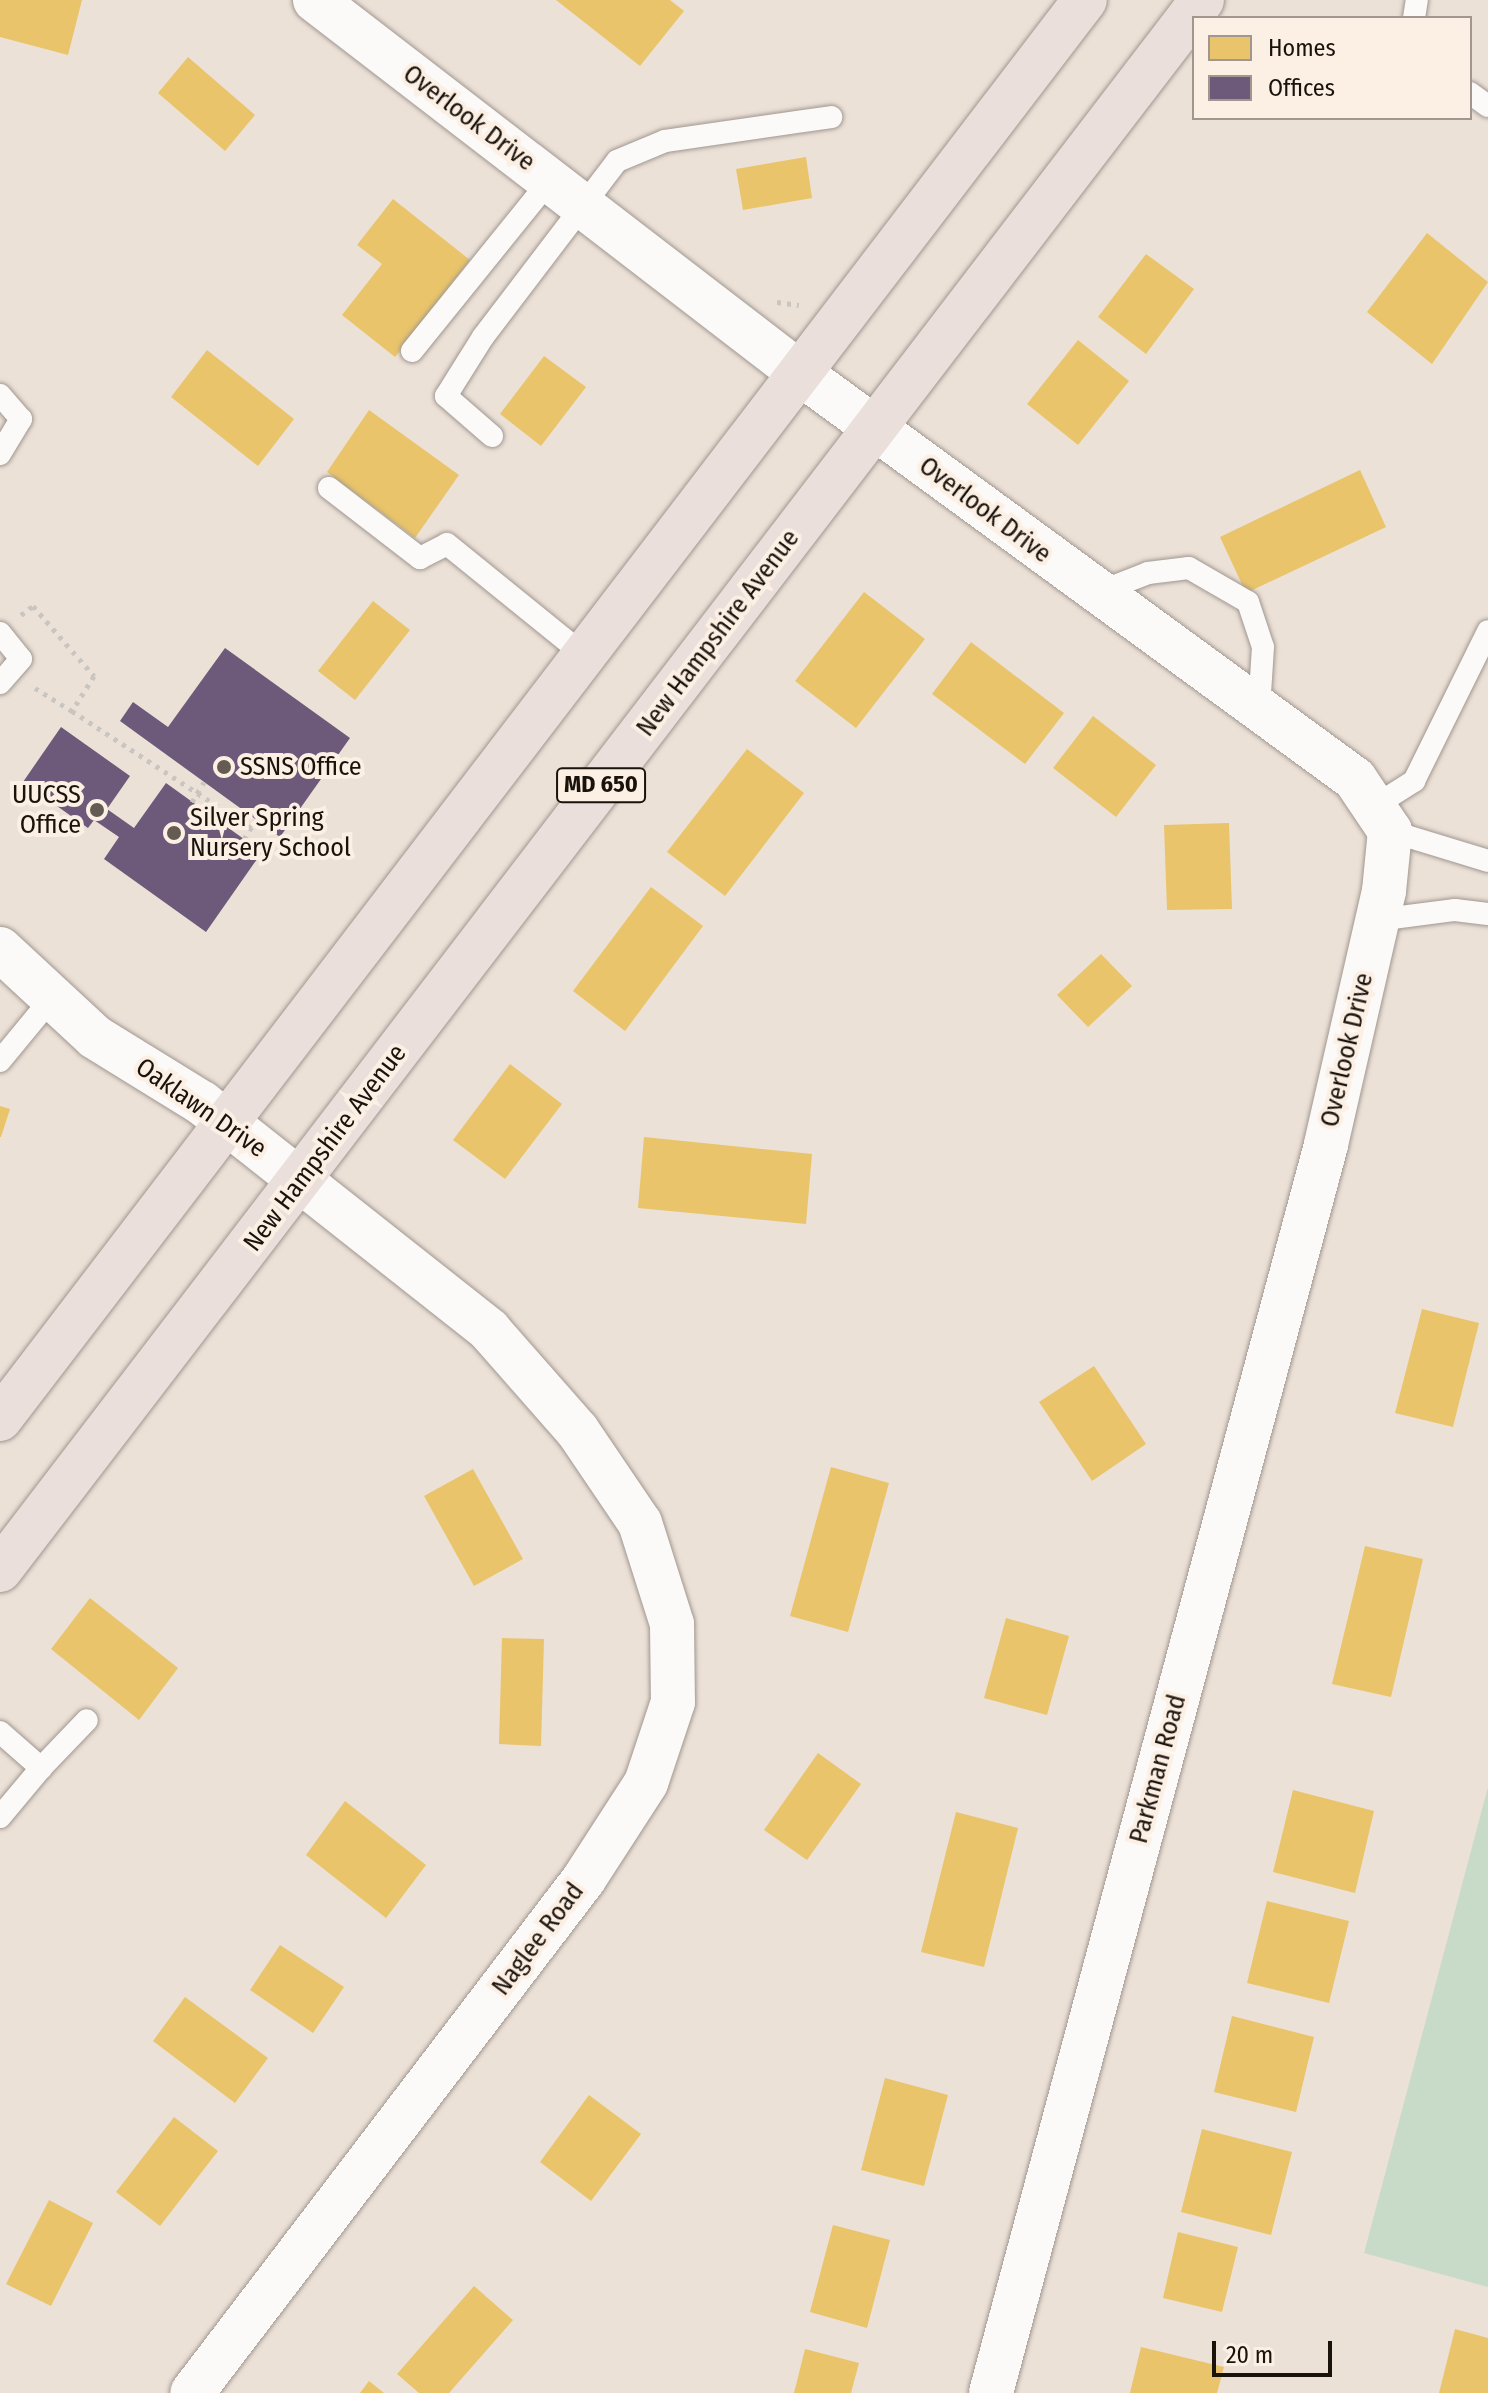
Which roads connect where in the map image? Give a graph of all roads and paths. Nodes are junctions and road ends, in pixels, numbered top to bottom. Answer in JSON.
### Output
{"nodes":[{"id":1,"x":315,"y":0,"type":"edge"},
{"id":2,"x":1085,"y":0,"type":"edge"},
{"id":3,"x":1202,"y":0,"type":"edge"},
{"id":4,"x":831,"y":117,"type":"dead end"},
{"id":5,"x":550,"y":180,"type":"junction"},
{"id":6,"x":587,"y":206,"type":"junction"},
{"id":7,"x":412,"y":351,"type":"dead end"},
{"id":8,"x":801,"y":374,"type":"junction"},
{"id":9,"x":0,"y":395,"type":"edge"},
{"id":10,"x":875,"y":428,"type":"junction"},
{"id":11,"x":492,"y":436,"type":"dead end"},
{"id":12,"x":0,"y":454,"type":"edge"},
{"id":13,"x":329,"y":488,"type":"dead end"},
{"id":14,"x":1097,"y":593,"type":"junction"},
{"id":15,"x":33,"y":606,"type":"dead end"},
{"id":16,"x":1488,"y":631,"type":"edge"},
{"id":17,"x":0,"y":633,"type":"edge"},
{"id":18,"x":584,"y":655,"type":"junction"},
{"id":19,"x":6,"y":678,"type":"edge"},
{"id":20,"x":1259,"y":709,"type":"junction"},
{"id":21,"x":72,"y":711,"type":"junction"},
{"id":22,"x":204,"y":782,"type":"dead end"},
{"id":23,"x":198,"y":792,"type":"junction"},
{"id":24,"x":192,"y":802,"type":"dead end"},
{"id":25,"x":1382,"y":819,"type":"junction"},
{"id":26,"x":256,"y":820,"type":"dead end"},
{"id":27,"x":251,"y":828,"type":"junction"},
{"id":28,"x":244,"y":839,"type":"dead end"},
{"id":29,"x":1488,"y":861,"type":"edge"},
{"id":30,"x":1488,"y":914,"type":"edge"},
{"id":31,"x":1377,"y":920,"type":"junction"},
{"id":32,"x":0,"y":949,"type":"edge"},
{"id":33,"x":52,"y":998,"type":"junction"},
{"id":34,"x":0,"y":1061,"type":"edge"},
{"id":35,"x":224,"y":1120,"type":"junction"},
{"id":36,"x":1326,"y":1145,"type":"joint"},
{"id":37,"x":300,"y":1180,"type":"junction"},
{"id":38,"x":0,"y":1419,"type":"edge"},
{"id":39,"x":577,"y":1430,"type":"joint"},
{"id":40,"x":0,"y":1570,"type":"edge"},
{"id":41,"x":87,"y":1720,"type":"dead end"},
{"id":42,"x":0,"y":1732,"type":"edge"},
{"id":43,"x":41,"y":1768,"type":"junction"},
{"id":44,"x":0,"y":1817,"type":"edge"},
{"id":45,"x":192,"y":2393,"type":"edge"},
{"id":46,"x":991,"y":2393,"type":"edge"}],
"edges":[{"from":1,"to":5,"type":"street","name":"Overlook Drive"},
{"from":2,"to":8,"type":"main road"},
{"from":3,"to":10,"type":"main road","name":"New Hampshire Avenue","number":"MD 650"},
{"from":4,"to":6,"type":"lane"},
{"from":5,"to":6,"type":"street","name":"Overlook Drive"},
{"from":5,"to":7,"type":"lane"},
{"from":6,"to":8,"type":"street","name":"Overlook Drive"},
{"from":6,"to":11,"type":"lane"},
{"from":8,"to":10,"type":"street","name":"Overlook Drive"},
{"from":8,"to":18,"type":"main road"},
{"from":9,"to":12,"type":"lane"},
{"from":10,"to":14,"type":"street","name":"Overlook Drive"},
{"from":10,"to":37,"type":"main road","name":"New Hampshire Avenue","number":"MD 650"},
{"from":13,"to":18,"type":"lane"},
{"from":14,"to":20,"type":"street","name":"Overlook Drive"},
{"from":14,"to":20,"type":"lane"},
{"from":15,"to":21,"type":"path"},
{"from":16,"to":25,"type":"lane"},
{"from":17,"to":19,"type":"lane"},
{"from":18,"to":35,"type":"main road"},
{"from":19,"to":21,"type":"path"},
{"from":20,"to":25,"type":"street","name":"Overlook Drive"},
{"from":21,"to":23,"type":"path"},
{"from":22,"to":23,"type":"path"},
{"from":23,"to":24,"type":"path"},
{"from":23,"to":27,"type":"path"},
{"from":25,"to":29,"type":"lane"},
{"from":25,"to":31,"type":"street","name":"Overlook Drive"},
{"from":26,"to":27,"type":"path"},
{"from":27,"to":28,"type":"path"},
{"from":30,"to":31,"type":"lane"},
{"from":31,"to":36,"type":"street","name":"Overlook Drive"},
{"from":32,"to":33,"type":"street","name":"Oaklawn Drive"},
{"from":33,"to":34,"type":"lane"},
{"from":33,"to":35,"type":"street","name":"Oaklawn Drive"},
{"from":35,"to":37,"type":"street","name":"Oaklawn Drive"},
{"from":35,"to":38,"type":"main road"},
{"from":36,"to":46,"type":"street","name":"Parkman Road"},
{"from":37,"to":39,"type":"street","name":"Oaklawn Drive"},
{"from":37,"to":40,"type":"main road","name":"New Hampshire Avenue","number":"MD 650"},
{"from":39,"to":45,"type":"street","name":"Naglee Road"},
{"from":41,"to":43,"type":"lane"},
{"from":42,"to":43,"type":"lane"},
{"from":43,"to":44,"type":"lane"}]}
